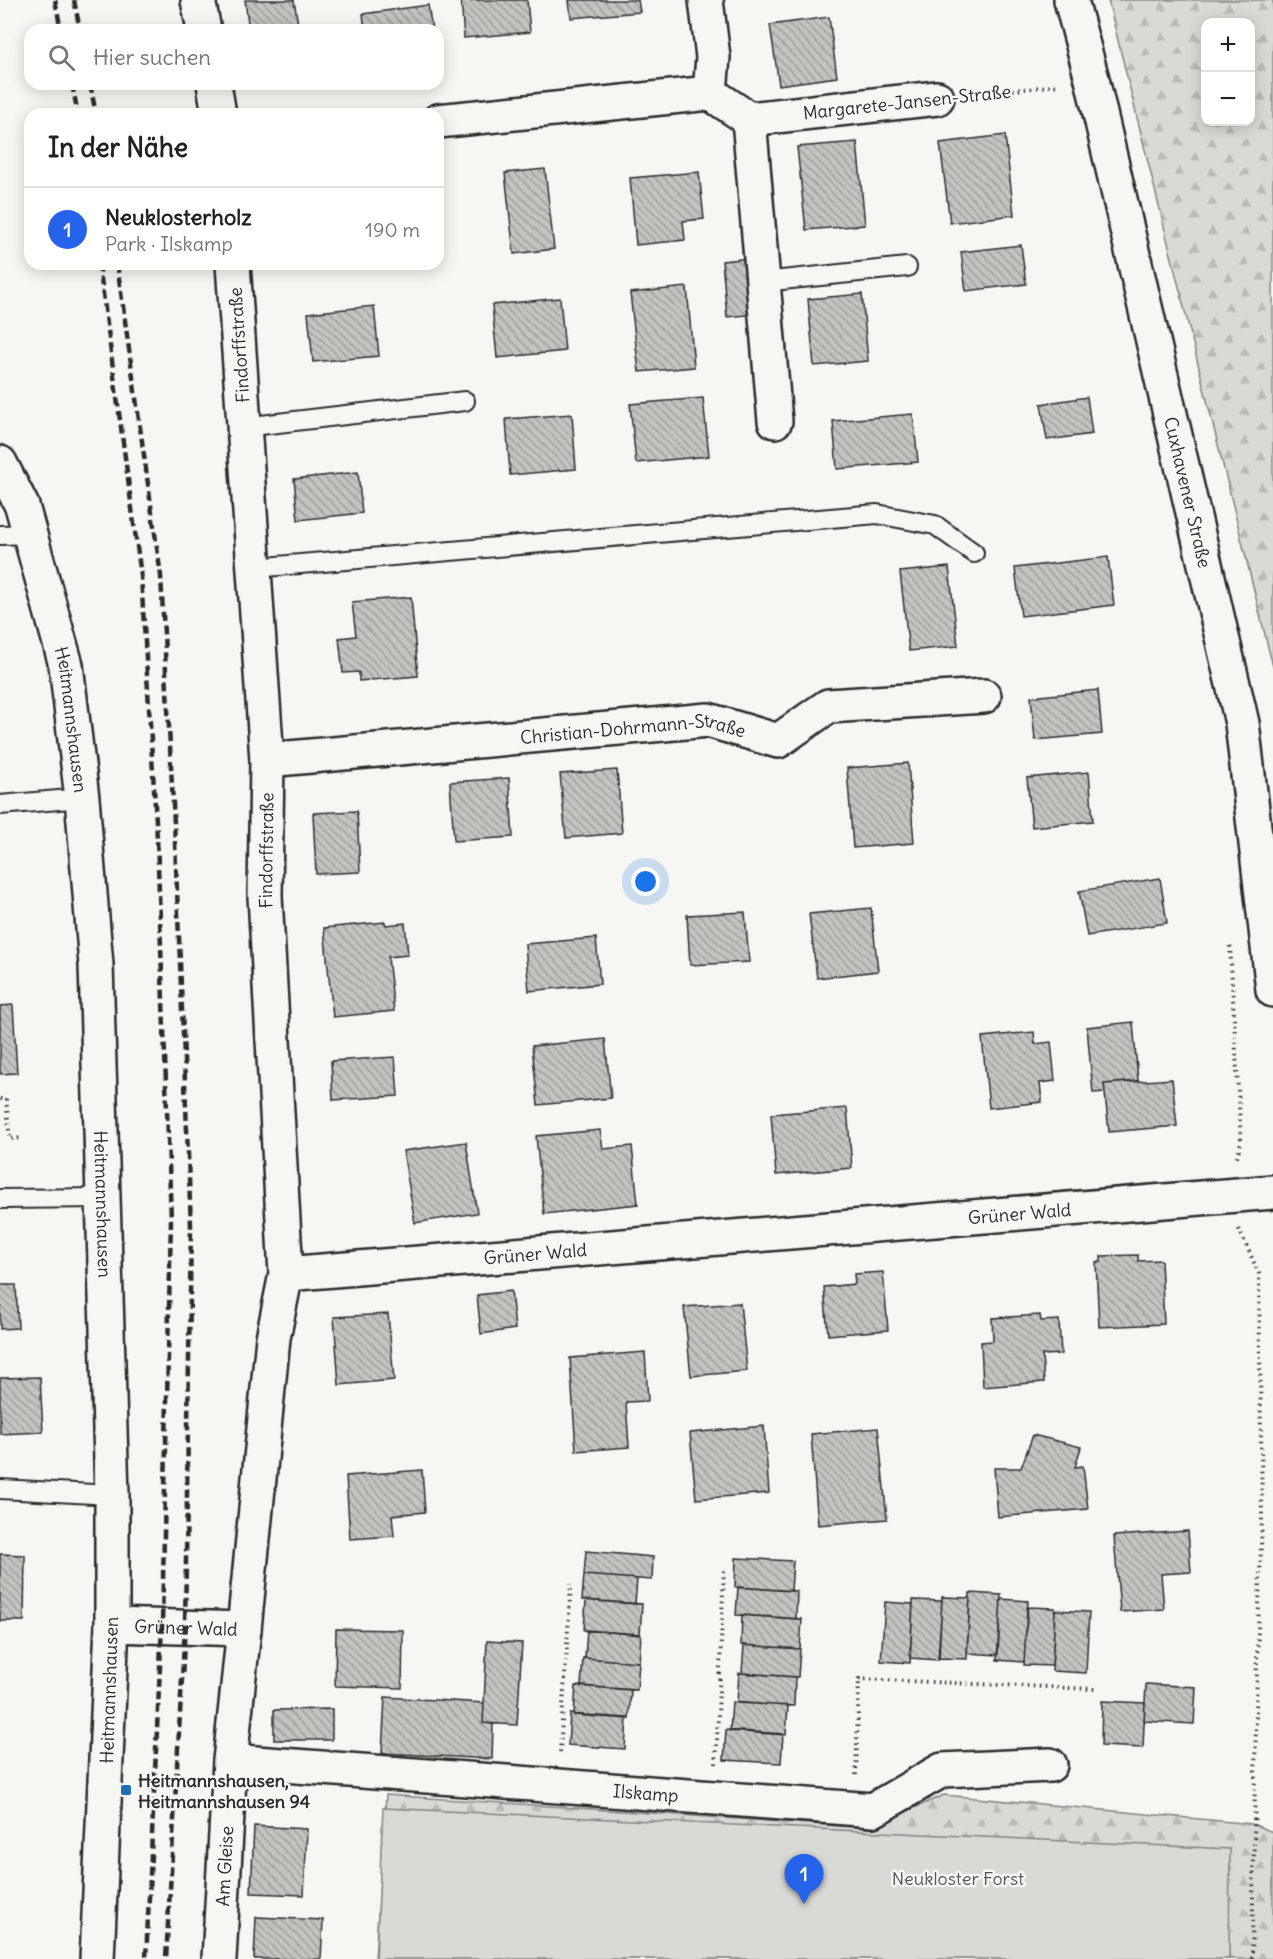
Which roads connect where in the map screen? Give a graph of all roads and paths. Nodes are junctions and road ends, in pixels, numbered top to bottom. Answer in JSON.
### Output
{"nodes":[{"id":1,"x":198,"y":0,"type":"edge"},
{"id":2,"x":706,"y":0,"type":"edge"},
{"id":3,"x":1071,"y":0,"type":"edge"},
{"id":4,"x":203,"y":24,"type":"edge"},
{"id":5,"x":1065,"y":84,"type":"dead end"},
{"id":6,"x":215,"y":90,"type":"edge"},
{"id":7,"x":710,"y":93,"type":"junction"},
{"id":8,"x":937,"y":98,"type":"joint"},
{"id":9,"x":218,"y":108,"type":"edge"},
{"id":10,"x":749,"y":119,"type":"junction"},
{"id":11,"x":444,"y":120,"type":"edge"},
{"id":12,"x":907,"y":267,"type":"dead end"},
{"id":13,"x":233,"y":270,"type":"edge"},
{"id":14,"x":763,"y":282,"type":"junction"},
{"id":15,"x":465,"y":401,"type":"dead end"},
{"id":16,"x":775,"y":421,"type":"dead end"},
{"id":17,"x":244,"y":427,"type":"junction"},
{"id":18,"x":0,"y":463,"type":"edge"},
{"id":19,"x":15,"y":535,"type":"edge"},
{"id":20,"x":974,"y":553,"type":"dead end"},
{"id":21,"x":254,"y":568,"type":"junction"},
{"id":22,"x":984,"y":696,"type":"dead end"},
{"id":23,"x":267,"y":760,"type":"junction"},
{"id":24,"x":82,"y":798,"type":"junction"},
{"id":25,"x":0,"y":805,"type":"edge"},
{"id":26,"x":1230,"y":944,"type":"dead end"},
{"id":27,"x":1273,"y":990,"type":"edge"},
{"id":28,"x":0,"y":1099,"type":"edge"},
{"id":29,"x":21,"y":1138,"type":"dead end"},
{"id":30,"x":1273,"y":1192,"type":"edge"},
{"id":31,"x":1235,"y":1195,"type":"junction"},
{"id":32,"x":104,"y":1198,"type":"junction"},
{"id":33,"x":0,"y":1199,"type":"edge"},
{"id":34,"x":286,"y":1274,"type":"junction"},
{"id":35,"x":0,"y":1489,"type":"edge"},
{"id":36,"x":112,"y":1496,"type":"junction"},
{"id":37,"x":724,"y":1569,"type":"dead end"},
{"id":38,"x":572,"y":1584,"type":"dead end"},
{"id":39,"x":112,"y":1624,"type":"junction"},
{"id":40,"x":244,"y":1629,"type":"junction"},
{"id":41,"x":1095,"y":1689,"type":"dead end"},
{"id":42,"x":230,"y":1761,"type":"junction"},
{"id":43,"x":1050,"y":1765,"type":"dead end"},
{"id":44,"x":558,"y":1786,"type":"junction"},
{"id":45,"x":715,"y":1798,"type":"junction"},
{"id":46,"x":855,"y":1809,"type":"junction"},
{"id":47,"x":97,"y":1959,"type":"edge"},
{"id":48,"x":219,"y":1959,"type":"edge"},
{"id":49,"x":1252,"y":1959,"type":"edge"}],
"edges":[{"from":1,"to":4,"type":"street"},
{"from":2,"to":7,"type":"street"},
{"from":3,"to":27,"type":"street","name":"Cuxhavener Straße"},
{"from":5,"to":8,"type":"path","name":"Margarete-Jansen-Straße"},
{"from":6,"to":9,"type":"street"},
{"from":7,"to":10,"type":"street"},
{"from":7,"to":11,"type":"street"},
{"from":8,"to":10,"type":"street","name":"Margarete-Jansen-Straße"},
{"from":10,"to":14,"type":"street"},
{"from":12,"to":14,"type":"lane"},
{"from":13,"to":17,"type":"street","name":"Findorffstraße"},
{"from":14,"to":16,"type":"street"},
{"from":15,"to":17,"type":"lane","name":"Findorffstraße"},
{"from":17,"to":21,"type":"street","name":"Findorffstraße"},
{"from":18,"to":19,"type":"street","name":"Heitmannshausen"},
{"from":19,"to":24,"type":"street","name":"Heitmannshausen"},
{"from":20,"to":21,"type":"lane"},
{"from":21,"to":23,"type":"street","name":"Findorffstraße"},
{"from":22,"to":23,"type":"street","name":"Christian-Dohrmann-Straße"},
{"from":23,"to":34,"type":"street","name":"Findorffstraße"},
{"from":24,"to":25,"type":"lane"},
{"from":24,"to":32,"type":"street","name":"Heitmannshausen"},
{"from":26,"to":31,"type":"path"},
{"from":28,"to":29,"type":"path"},
{"from":30,"to":31,"type":"street","name":"Grüner Wald"},
{"from":31,"to":34,"type":"street","name":"Grüner Wald"},
{"from":31,"to":49,"type":"path"},
{"from":32,"to":33,"type":"lane"},
{"from":32,"to":36,"type":"street","name":"Heitmannshausen"},
{"from":34,"to":40,"type":"street","name":"Grüner Wald"},
{"from":35,"to":36,"type":"lane"},
{"from":36,"to":39,"type":"street","name":"Heitmannshausen"},
{"from":37,"to":45,"type":"path"},
{"from":38,"to":44,"type":"path"},
{"from":39,"to":40,"type":"street","name":"Grüner Wald"},
{"from":39,"to":47,"type":"street","name":"Heitmannshausen"},
{"from":40,"to":42,"type":"street","name":"Am Gleise"},
{"from":41,"to":46,"type":"path"},
{"from":42,"to":44,"type":"street","name":"Ilskamp"},
{"from":42,"to":48,"type":"street","name":"Am Gleise"},
{"from":43,"to":46,"type":"street","name":"Ilskamp"},
{"from":44,"to":45,"type":"street","name":"Ilskamp"},
{"from":45,"to":46,"type":"street","name":"Ilskamp"}]}
